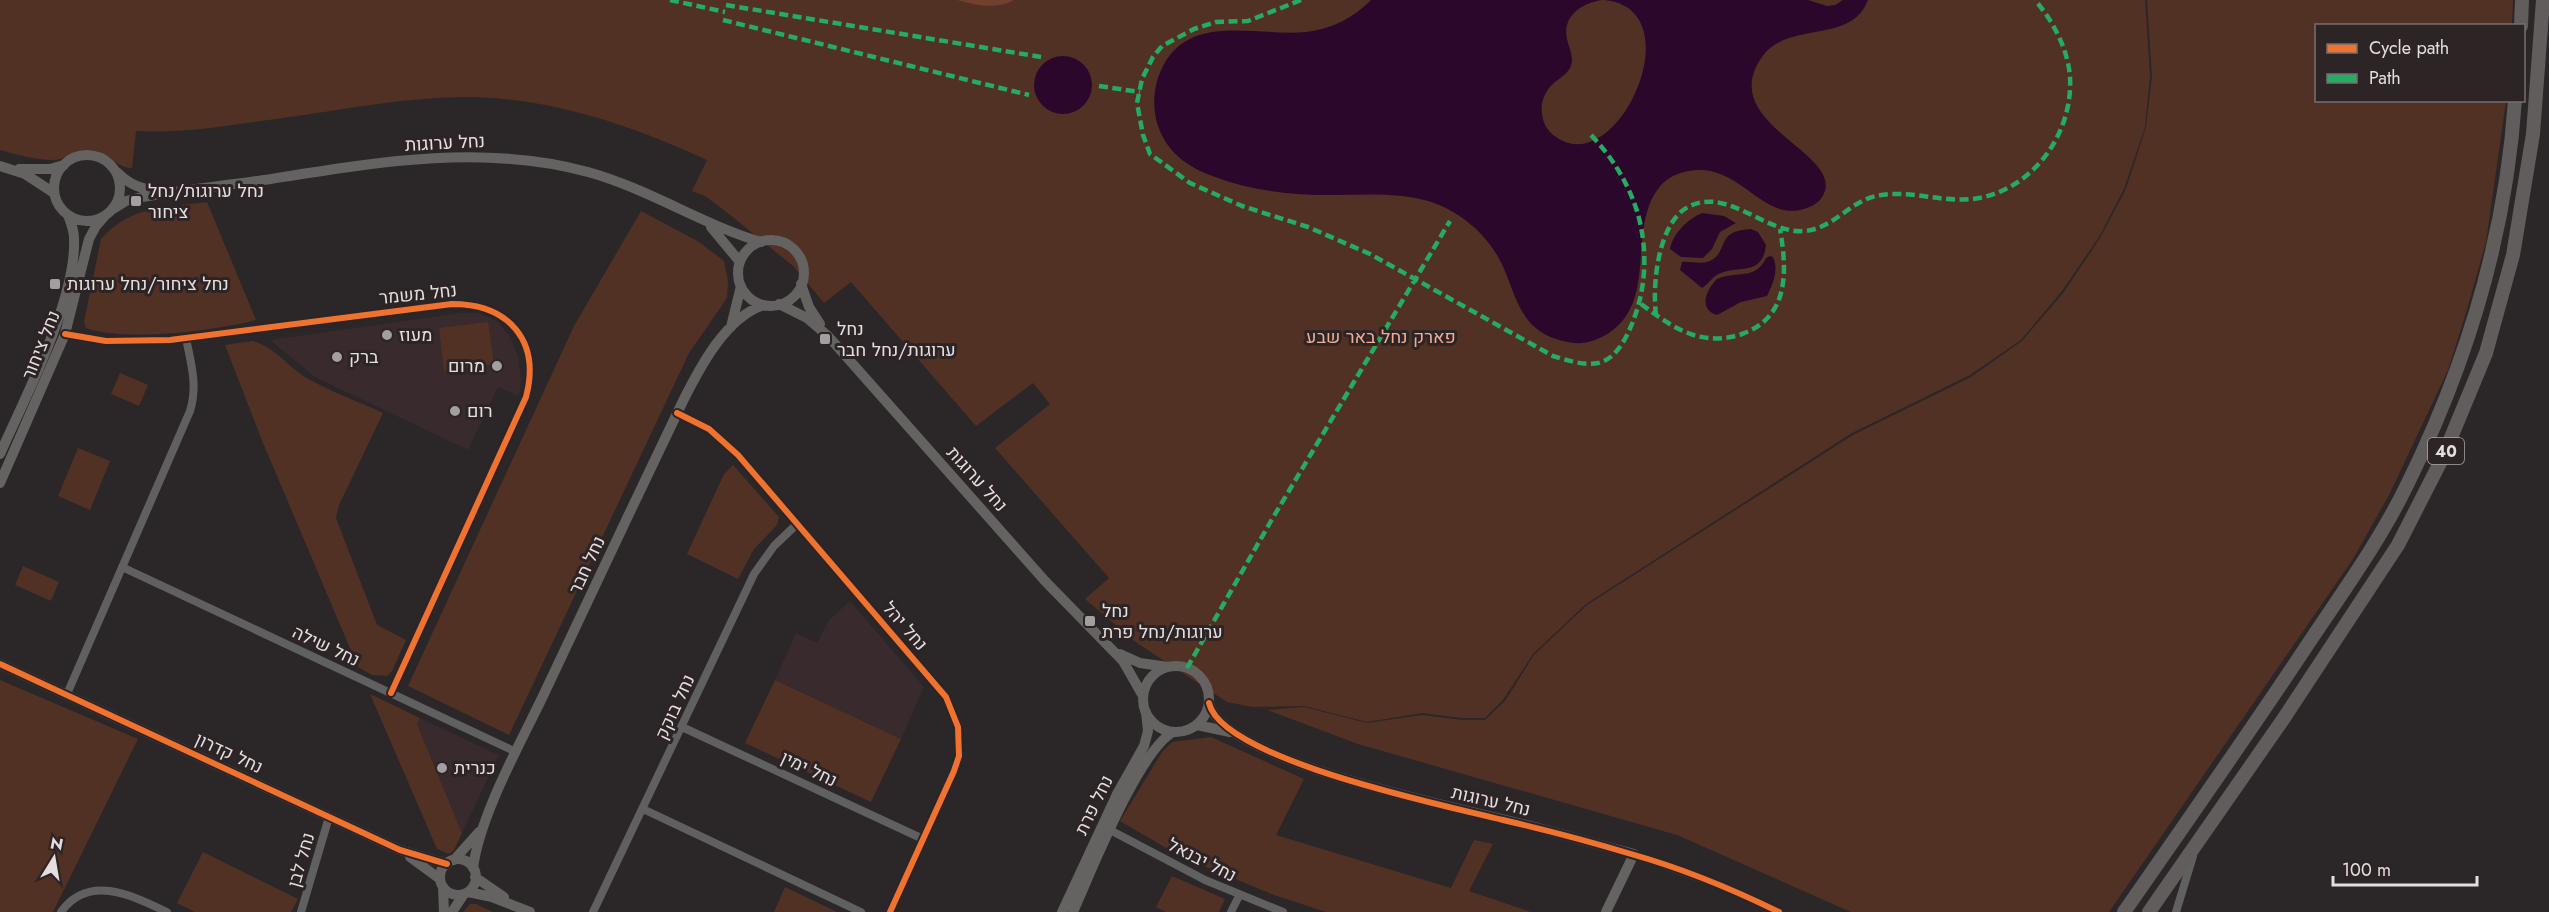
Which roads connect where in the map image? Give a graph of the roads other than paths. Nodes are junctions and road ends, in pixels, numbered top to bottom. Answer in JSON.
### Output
{"nodes":[{"id":1,"x":2522,"y":0,"type":"edge"},
{"id":2,"x":2543,"y":0,"type":"edge"},
{"id":3,"x":2521,"y":24,"type":"edge"},
{"id":4,"x":2515,"y":102,"type":"edge"},
{"id":5,"x":64,"y":165,"type":"junction"},
{"id":6,"x":4,"y":167,"type":"edge"},
{"id":7,"x":115,"y":170,"type":"junction"},
{"id":8,"x":175,"y":191,"type":"junction"},
{"id":9,"x":54,"y":193,"type":"junction"},
{"id":10,"x":113,"y":209,"type":"junction"},
{"id":11,"x":68,"y":216,"type":"junction"},
{"id":12,"x":104,"y":217,"type":"junction"},
{"id":13,"x":707,"y":223,"type":"junction"},
{"id":14,"x":761,"y":242,"type":"junction"},
{"id":15,"x":740,"y":262,"type":"junction"},
{"id":16,"x":801,"y":285,"type":"junction"},
{"id":17,"x":741,"y":286,"type":"junction"},
{"id":18,"x":779,"y":304,"type":"junction"},
{"id":19,"x":764,"y":305,"type":"junction"},
{"id":20,"x":731,"y":327,"type":"junction"},
{"id":21,"x":65,"y":334,"type":"junction"},
{"id":22,"x":828,"y":336,"type":"junction"},
{"id":23,"x":186,"y":338,"type":"junction"},
{"id":24,"x":677,"y":413,"type":"junction"},
{"id":25,"x":0,"y":454,"type":"edge"},
{"id":26,"x":0,"y":483,"type":"edge"},
{"id":27,"x":797,"y":524,"type":"junction"},
{"id":28,"x":122,"y":567,"type":"junction"},
{"id":29,"x":1104,"y":643,"type":"junction"},
{"id":30,"x":0,"y":664,"type":"edge"},
{"id":31,"x":1168,"y":668,"type":"junction"},
{"id":32,"x":391,"y":693,"type":"junction"},
{"id":33,"x":67,"y":694,"type":"junction"},
{"id":34,"x":1143,"y":696,"type":"junction"},
{"id":35,"x":1209,"y":703,"type":"junction"},
{"id":36,"x":1146,"y":712,"type":"junction"},
{"id":37,"x":1197,"y":725,"type":"junction"},
{"id":38,"x":682,"y":726,"type":"junction"},
{"id":39,"x":1173,"y":732,"type":"junction"},
{"id":40,"x":1236,"y":734,"type":"junction"},
{"id":41,"x":516,"y":752,"type":"junction"},
{"id":42,"x":643,"y":809,"type":"junction"},
{"id":43,"x":329,"y":817,"type":"junction"},
{"id":44,"x":484,"y":824,"type":"junction"},
{"id":45,"x":1110,"y":830,"type":"junction"},
{"id":46,"x":923,"y":839,"type":"junction"},
{"id":47,"x":2197,"y":842,"type":"junction"},
{"id":48,"x":400,"y":850,"type":"junction"},
{"id":49,"x":1634,"y":854,"type":"junction"},
{"id":50,"x":450,"y":862,"type":"junction"},
{"id":51,"x":474,"y":872,"type":"junction"},
{"id":52,"x":442,"y":884,"type":"junction"},
{"id":53,"x":466,"y":893,"type":"junction"},
{"id":54,"x":1239,"y":896,"type":"junction"},
{"id":55,"x":524,"y":910,"type":"edge"},
{"id":56,"x":61,"y":912,"type":"edge"},
{"id":57,"x":167,"y":912,"type":"edge"},
{"id":58,"x":301,"y":912,"type":"edge"},
{"id":59,"x":444,"y":912,"type":"edge"},
{"id":60,"x":452,"y":912,"type":"edge"},
{"id":61,"x":592,"y":912,"type":"edge"},
{"id":62,"x":861,"y":912,"type":"edge"},
{"id":63,"x":890,"y":912,"type":"edge"},
{"id":64,"x":1062,"y":912,"type":"edge"},
{"id":65,"x":1073,"y":912,"type":"edge"},
{"id":66,"x":1231,"y":912,"type":"edge"},
{"id":67,"x":1282,"y":912,"type":"edge"},
{"id":68,"x":1606,"y":912,"type":"edge"},
{"id":69,"x":1779,"y":912,"type":"edge"},
{"id":70,"x":2124,"y":912,"type":"edge"},
{"id":71,"x":2149,"y":912,"type":"edge"},
{"id":72,"x":2176,"y":912,"type":"edge"}],
"edges":[{"from":1,"to":3,"type":"highway"},
{"from":2,"to":47,"type":"highway","number":"40"},
{"from":4,"to":70,"type":"highway","number":"40"},
{"from":5,"to":6,"type":"street"},
{"from":5,"to":7,"type":"street"},
{"from":5,"to":9,"type":"street"},
{"from":6,"to":9,"type":"street"},
{"from":7,"to":8,"type":"street","name":"נחל ערוגות"},
{"from":7,"to":10,"type":"street"},
{"from":8,"to":10,"type":"street","name":"נחל ערוגות"},
{"from":8,"to":13,"type":"street","name":"נחל ערוגות"},
{"from":9,"to":11,"type":"street"},
{"from":10,"to":12,"type":"street"},
{"from":11,"to":12,"type":"street"},
{"from":11,"to":25,"type":"street","name":"נחל ציחור"},
{"from":12,"to":21,"type":"street","name":"נחל ציחור"},
{"from":13,"to":14,"type":"street","name":"נחל ערוגות"},
{"from":13,"to":15,"type":"street","name":"נחל ערוגות"},
{"from":14,"to":15,"type":"street"},
{"from":14,"to":16,"type":"street"},
{"from":15,"to":17,"type":"street"},
{"from":16,"to":18,"type":"street"},
{"from":16,"to":22,"type":"street","name":"נחל ערוגות"},
{"from":17,"to":19,"type":"street"},
{"from":17,"to":20,"type":"street","name":"נחל חבר"},
{"from":18,"to":19,"type":"street"},
{"from":18,"to":22,"type":"street","name":"נחל ערוגות"},
{"from":19,"to":20,"type":"street","name":"נחל חבר"},
{"from":20,"to":24,"type":"street","name":"נחל חבר"},
{"from":21,"to":23,"type":"street","name":"נחל משמר"},
{"from":21,"to":26,"type":"street","name":"נחל ציחור"},
{"from":22,"to":29,"type":"street","name":"נחל ערוגות"},
{"from":23,"to":28,"type":"street"},
{"from":23,"to":32,"type":"street","name":"נחל משמר"},
{"from":24,"to":27,"type":"street","name":"נחל יהל"},
{"from":24,"to":41,"type":"street","name":"נחל חבר"},
{"from":27,"to":38,"type":"street","name":"נחל בוקק"},
{"from":27,"to":46,"type":"street","name":"נחל יהל"},
{"from":28,"to":32,"type":"street","name":"נחל שילה"},
{"from":28,"to":33,"type":"street"},
{"from":29,"to":31,"type":"street","name":"נחל ערוגות"},
{"from":29,"to":34,"type":"street","name":"נחל ערוגות"},
{"from":30,"to":33,"type":"street","name":"נחל קדרון"},
{"from":31,"to":34,"type":"street"},
{"from":31,"to":35,"type":"street"},
{"from":32,"to":41,"type":"street","name":"נחל שילה"},
{"from":33,"to":43,"type":"street","name":"נחל קדרון"},
{"from":34,"to":36,"type":"street"},
{"from":35,"to":37,"type":"street"},
{"from":35,"to":40,"type":"street","name":"נחל ערוגות"},
{"from":36,"to":39,"type":"street"},
{"from":36,"to":64,"type":"street","name":"נחל פרת"},
{"from":37,"to":39,"type":"street"},
{"from":37,"to":40,"type":"street","name":"נחל ערוגות"},
{"from":38,"to":42,"type":"street","name":"נחל בוקק"},
{"from":38,"to":46,"type":"street","name":"נחל ימין"},
{"from":39,"to":45,"type":"street","name":"נחל פרת"},
{"from":40,"to":49,"type":"street","name":"נחל ערוגות"},
{"from":41,"to":44,"type":"street","name":"נחל חבר"},
{"from":42,"to":61,"type":"street","name":"נחל בוקק"},
{"from":42,"to":62,"type":"street"},
{"from":43,"to":48,"type":"street","name":"נחל קדרון"},
{"from":43,"to":58,"type":"street","name":"נחל לבן"},
{"from":44,"to":50,"type":"street","name":"נחל חבר"},
{"from":44,"to":51,"type":"street","name":"נחל חבר"},
{"from":45,"to":54,"type":"street","name":"נחל יבנאל"},
{"from":45,"to":65,"type":"street","name":"נחל פרת"},
{"from":46,"to":63,"type":"street","name":"נחל יהל"},
{"from":47,"to":71,"type":"highway","number":"40"},
{"from":47,"to":72,"type":"street"},
{"from":48,"to":50,"type":"street","name":"נחל קדרון"},
{"from":48,"to":52,"type":"street","name":"נחל קדרון"},
{"from":49,"to":68,"type":"street"},
{"from":49,"to":69,"type":"street","name":"נחל ערוגות"},
{"from":50,"to":51,"type":"street"},
{"from":50,"to":52,"type":"street"},
{"from":51,"to":53,"type":"street"},
{"from":51,"to":55,"type":"street"},
{"from":52,"to":53,"type":"street"},
{"from":52,"to":59,"type":"street"},
{"from":53,"to":55,"type":"street"},
{"from":53,"to":60,"type":"street"},
{"from":54,"to":66,"type":"street"},
{"from":54,"to":67,"type":"street","name":"נחל יבנאל"},
{"from":56,"to":57,"type":"street"}]}
